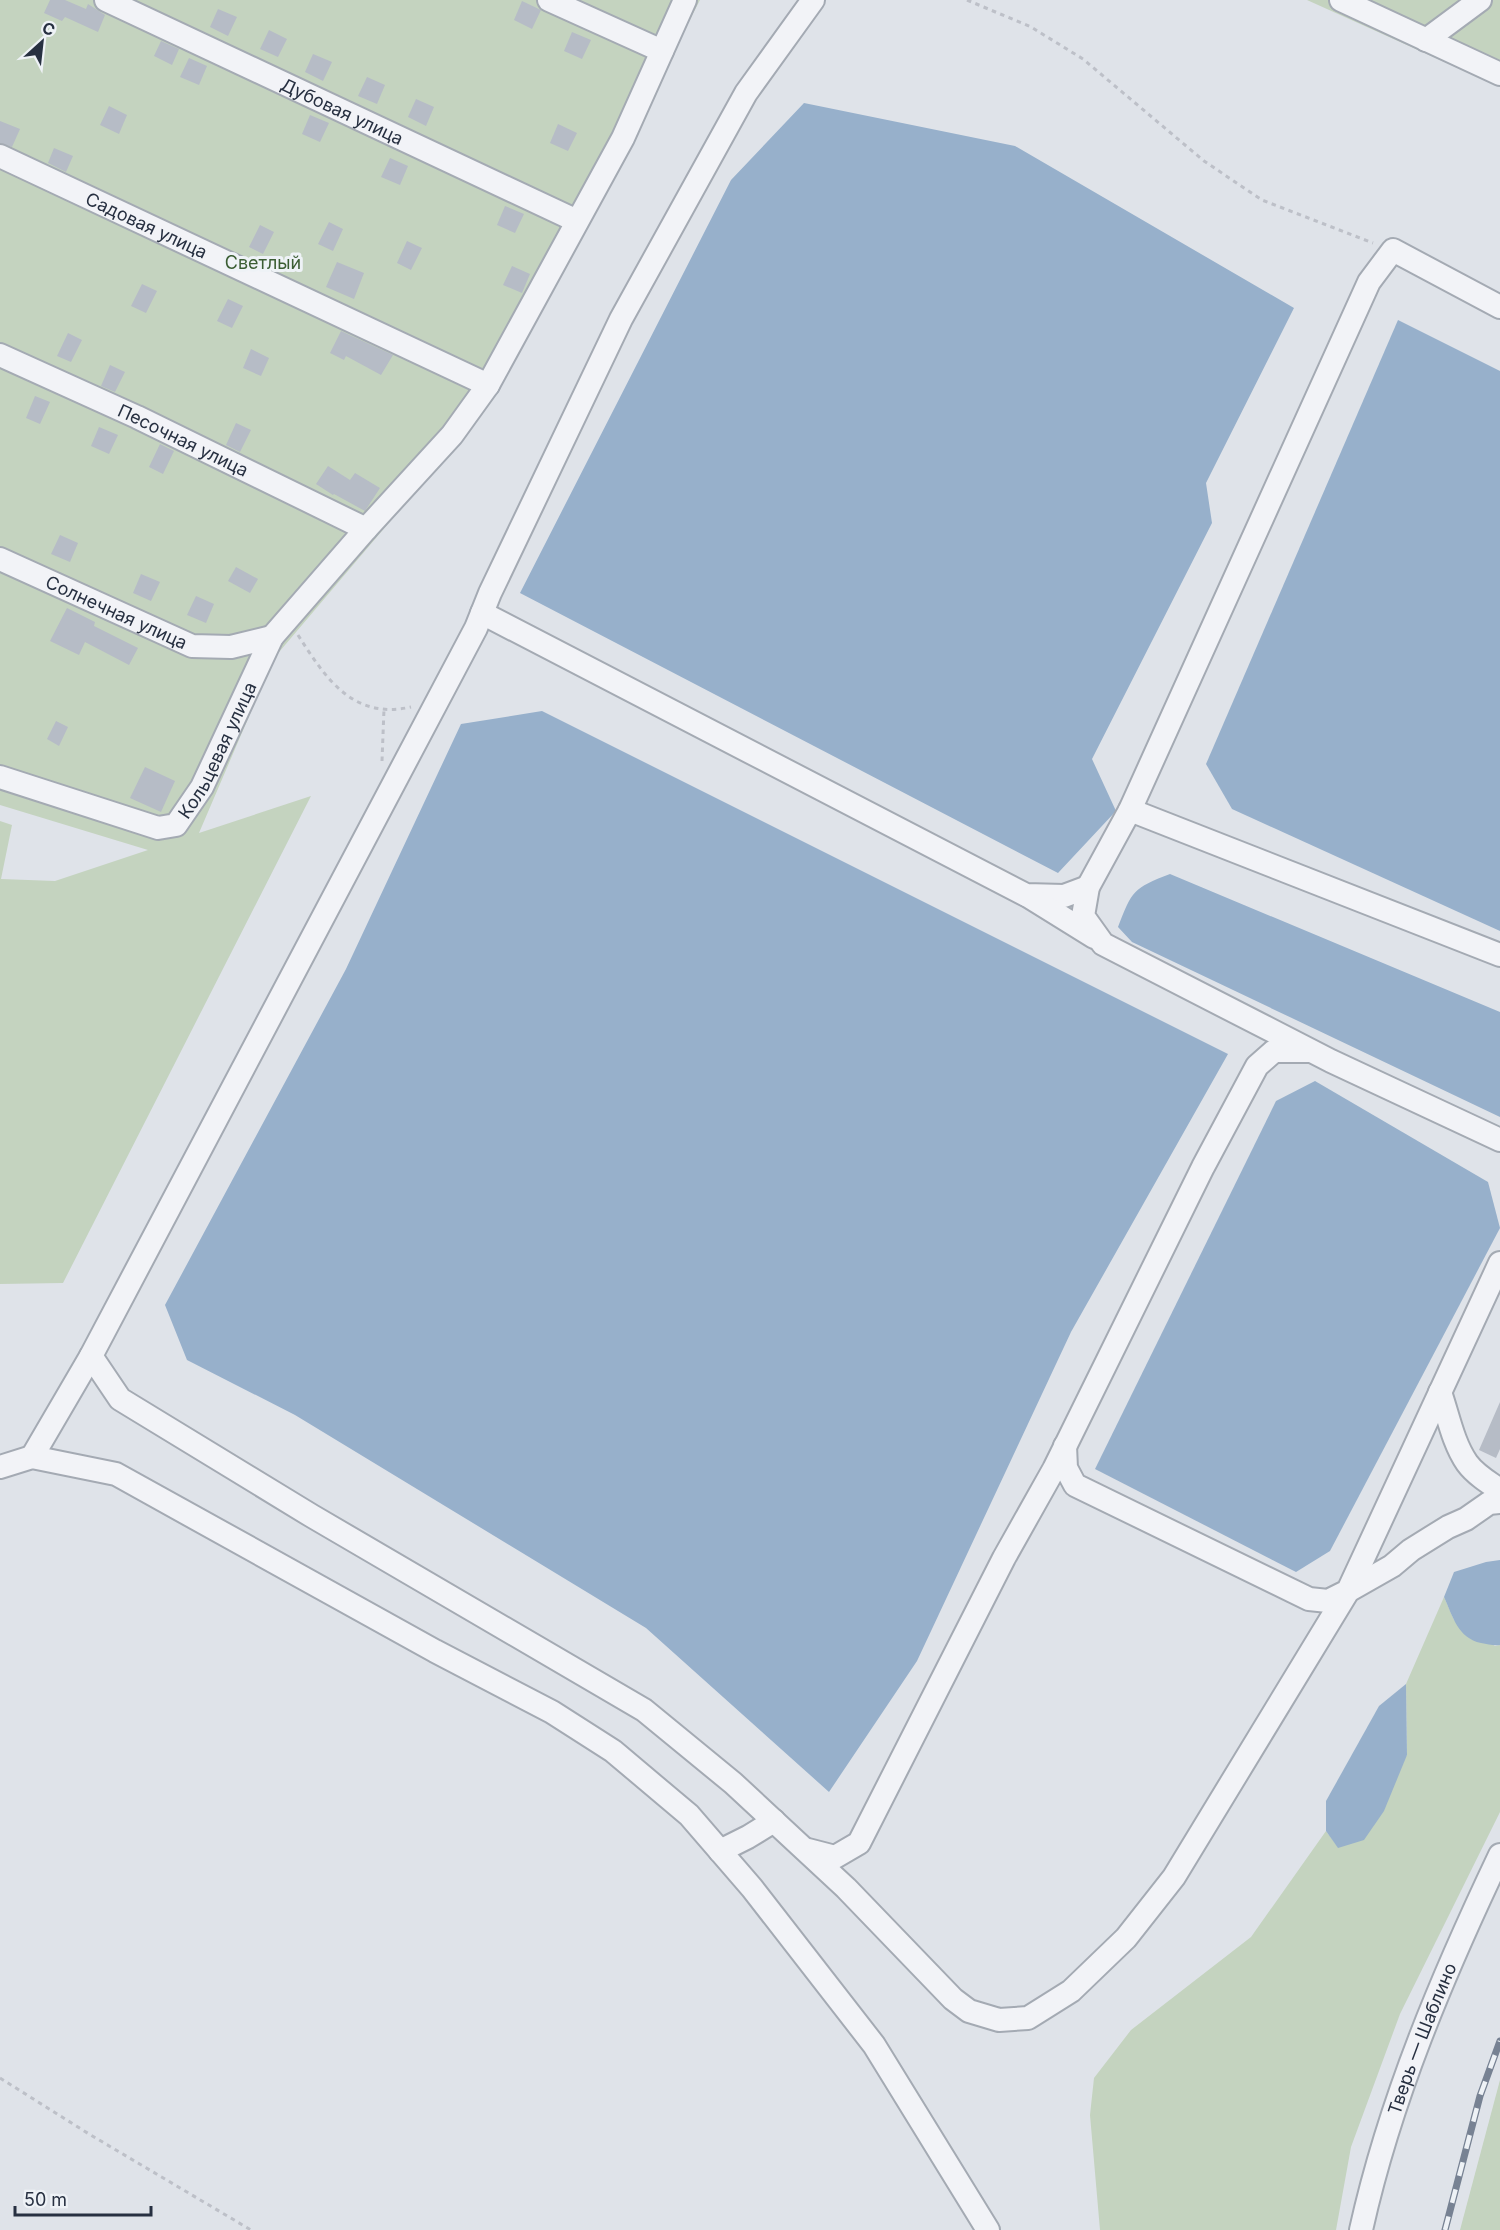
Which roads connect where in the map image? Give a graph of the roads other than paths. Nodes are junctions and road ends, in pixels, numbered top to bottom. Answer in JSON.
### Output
{"nodes":[{"id":1,"x":106,"y":0,"type":"edge"},
{"id":2,"x":549,"y":0,"type":"edge"},
{"id":3,"x":685,"y":0,"type":"edge"},
{"id":4,"x":813,"y":0,"type":"edge"},
{"id":5,"x":1341,"y":0,"type":"edge"},
{"id":6,"x":1480,"y":0,"type":"edge"},
{"id":7,"x":1426,"y":40,"type":"junction"},
{"id":8,"x":662,"y":51,"type":"junction"},
{"id":9,"x":1500,"y":74,"type":"edge"},
{"id":10,"x":0,"y":156,"type":"edge"},
{"id":11,"x":577,"y":221,"type":"junction"},
{"id":12,"x":1500,"y":307,"type":"edge"},
{"id":13,"x":0,"y":355,"type":"edge"},
{"id":14,"x":488,"y":385,"type":"junction"},
{"id":15,"x":366,"y":529,"type":"junction"},
{"id":16,"x":0,"y":559,"type":"edge"},
{"id":17,"x":482,"y":613,"type":"junction"},
{"id":18,"x":272,"y":637,"type":"junction"},
{"id":19,"x":0,"y":777,"type":"edge"},
{"id":20,"x":1130,"y":810,"type":"junction"},
{"id":21,"x":1088,"y":887,"type":"junction"},
{"id":22,"x":1026,"y":895,"type":"junction"},
{"id":23,"x":1103,"y":944,"type":"junction"},
{"id":24,"x":1500,"y":956,"type":"edge"},
{"id":25,"x":1244,"y":1015,"type":"junction"},
{"id":26,"x":1312,"y":1051,"type":"junction"},
{"id":27,"x":1257,"y":1066,"type":"junction"},
{"id":28,"x":1500,"y":1140,"type":"edge"},
{"id":29,"x":1500,"y":1263,"type":"edge"},
{"id":30,"x":91,"y":1356,"type":"junction"},
{"id":31,"x":1440,"y":1392,"type":"junction"},
{"id":32,"x":1065,"y":1446,"type":"junction"},
{"id":33,"x":32,"y":1457,"type":"junction"},
{"id":34,"x":0,"y":1467,"type":"edge"},
{"id":35,"x":1075,"y":1485,"type":"junction"},
{"id":36,"x":1500,"y":1490,"type":"edge"},
{"id":37,"x":1035,"y":1502,"type":"junction"},
{"id":38,"x":1500,"y":1502,"type":"edge"},
{"id":39,"x":1348,"y":1591,"type":"junction"},
{"id":40,"x":774,"y":1821,"type":"junction"},
{"id":41,"x":803,"y":1848,"type":"junction"},
{"id":42,"x":720,"y":1851,"type":"junction"},
{"id":43,"x":1500,"y":1855,"type":"edge"},
{"id":44,"x":988,"y":2230,"type":"edge"},
{"id":45,"x":1361,"y":2230,"type":"edge"}],
"edges":[{"from":1,"to":11,"type":"street","name":"Дубовая улица"},
{"from":2,"to":8,"type":"street"},
{"from":3,"to":8,"type":"street","name":"Кольцевая улица"},
{"from":4,"to":17,"type":"street"},
{"from":5,"to":7,"type":"street"},
{"from":6,"to":7,"type":"street"},
{"from":7,"to":9,"type":"street"},
{"from":8,"to":11,"type":"street","name":"Кольцевая улица"},
{"from":10,"to":14,"type":"street","name":"Садовая улица"},
{"from":11,"to":14,"type":"street","name":"Кольцевая улица"},
{"from":12,"to":20,"type":"street"},
{"from":13,"to":15,"type":"street","name":"Песочная улица"},
{"from":14,"to":15,"type":"street","name":"Кольцевая улица"},
{"from":15,"to":18,"type":"street","name":"Кольцевая улица"},
{"from":16,"to":18,"type":"street","name":"Солнечная улица"},
{"from":17,"to":22,"type":"street"},
{"from":17,"to":30,"type":"street"},
{"from":18,"to":19,"type":"street","name":"Кольцевая улица"},
{"from":20,"to":21,"type":"street"},
{"from":20,"to":24,"type":"street"},
{"from":21,"to":22,"type":"street"},
{"from":21,"to":23,"type":"street"},
{"from":22,"to":23,"type":"street"},
{"from":23,"to":25,"type":"street"},
{"from":25,"to":26,"type":"street"},
{"from":25,"to":27,"type":"street"},
{"from":26,"to":27,"type":"street"},
{"from":26,"to":28,"type":"street"},
{"from":27,"to":32,"type":"street"},
{"from":29,"to":31,"type":"street"},
{"from":30,"to":33,"type":"street"},
{"from":30,"to":40,"type":"street"},
{"from":31,"to":36,"type":"street"},
{"from":31,"to":39,"type":"street"},
{"from":32,"to":35,"type":"street"},
{"from":32,"to":37,"type":"street"},
{"from":33,"to":34,"type":"street"},
{"from":33,"to":42,"type":"street"},
{"from":35,"to":37,"type":"street"},
{"from":35,"to":39,"type":"street"},
{"from":37,"to":41,"type":"street"},
{"from":38,"to":39,"type":"street"},
{"from":39,"to":41,"type":"street"},
{"from":40,"to":41,"type":"street"},
{"from":40,"to":42,"type":"street"},
{"from":42,"to":44,"type":"street"},
{"from":43,"to":45,"type":"street","name":"Тверь — Шаблино"}]}
